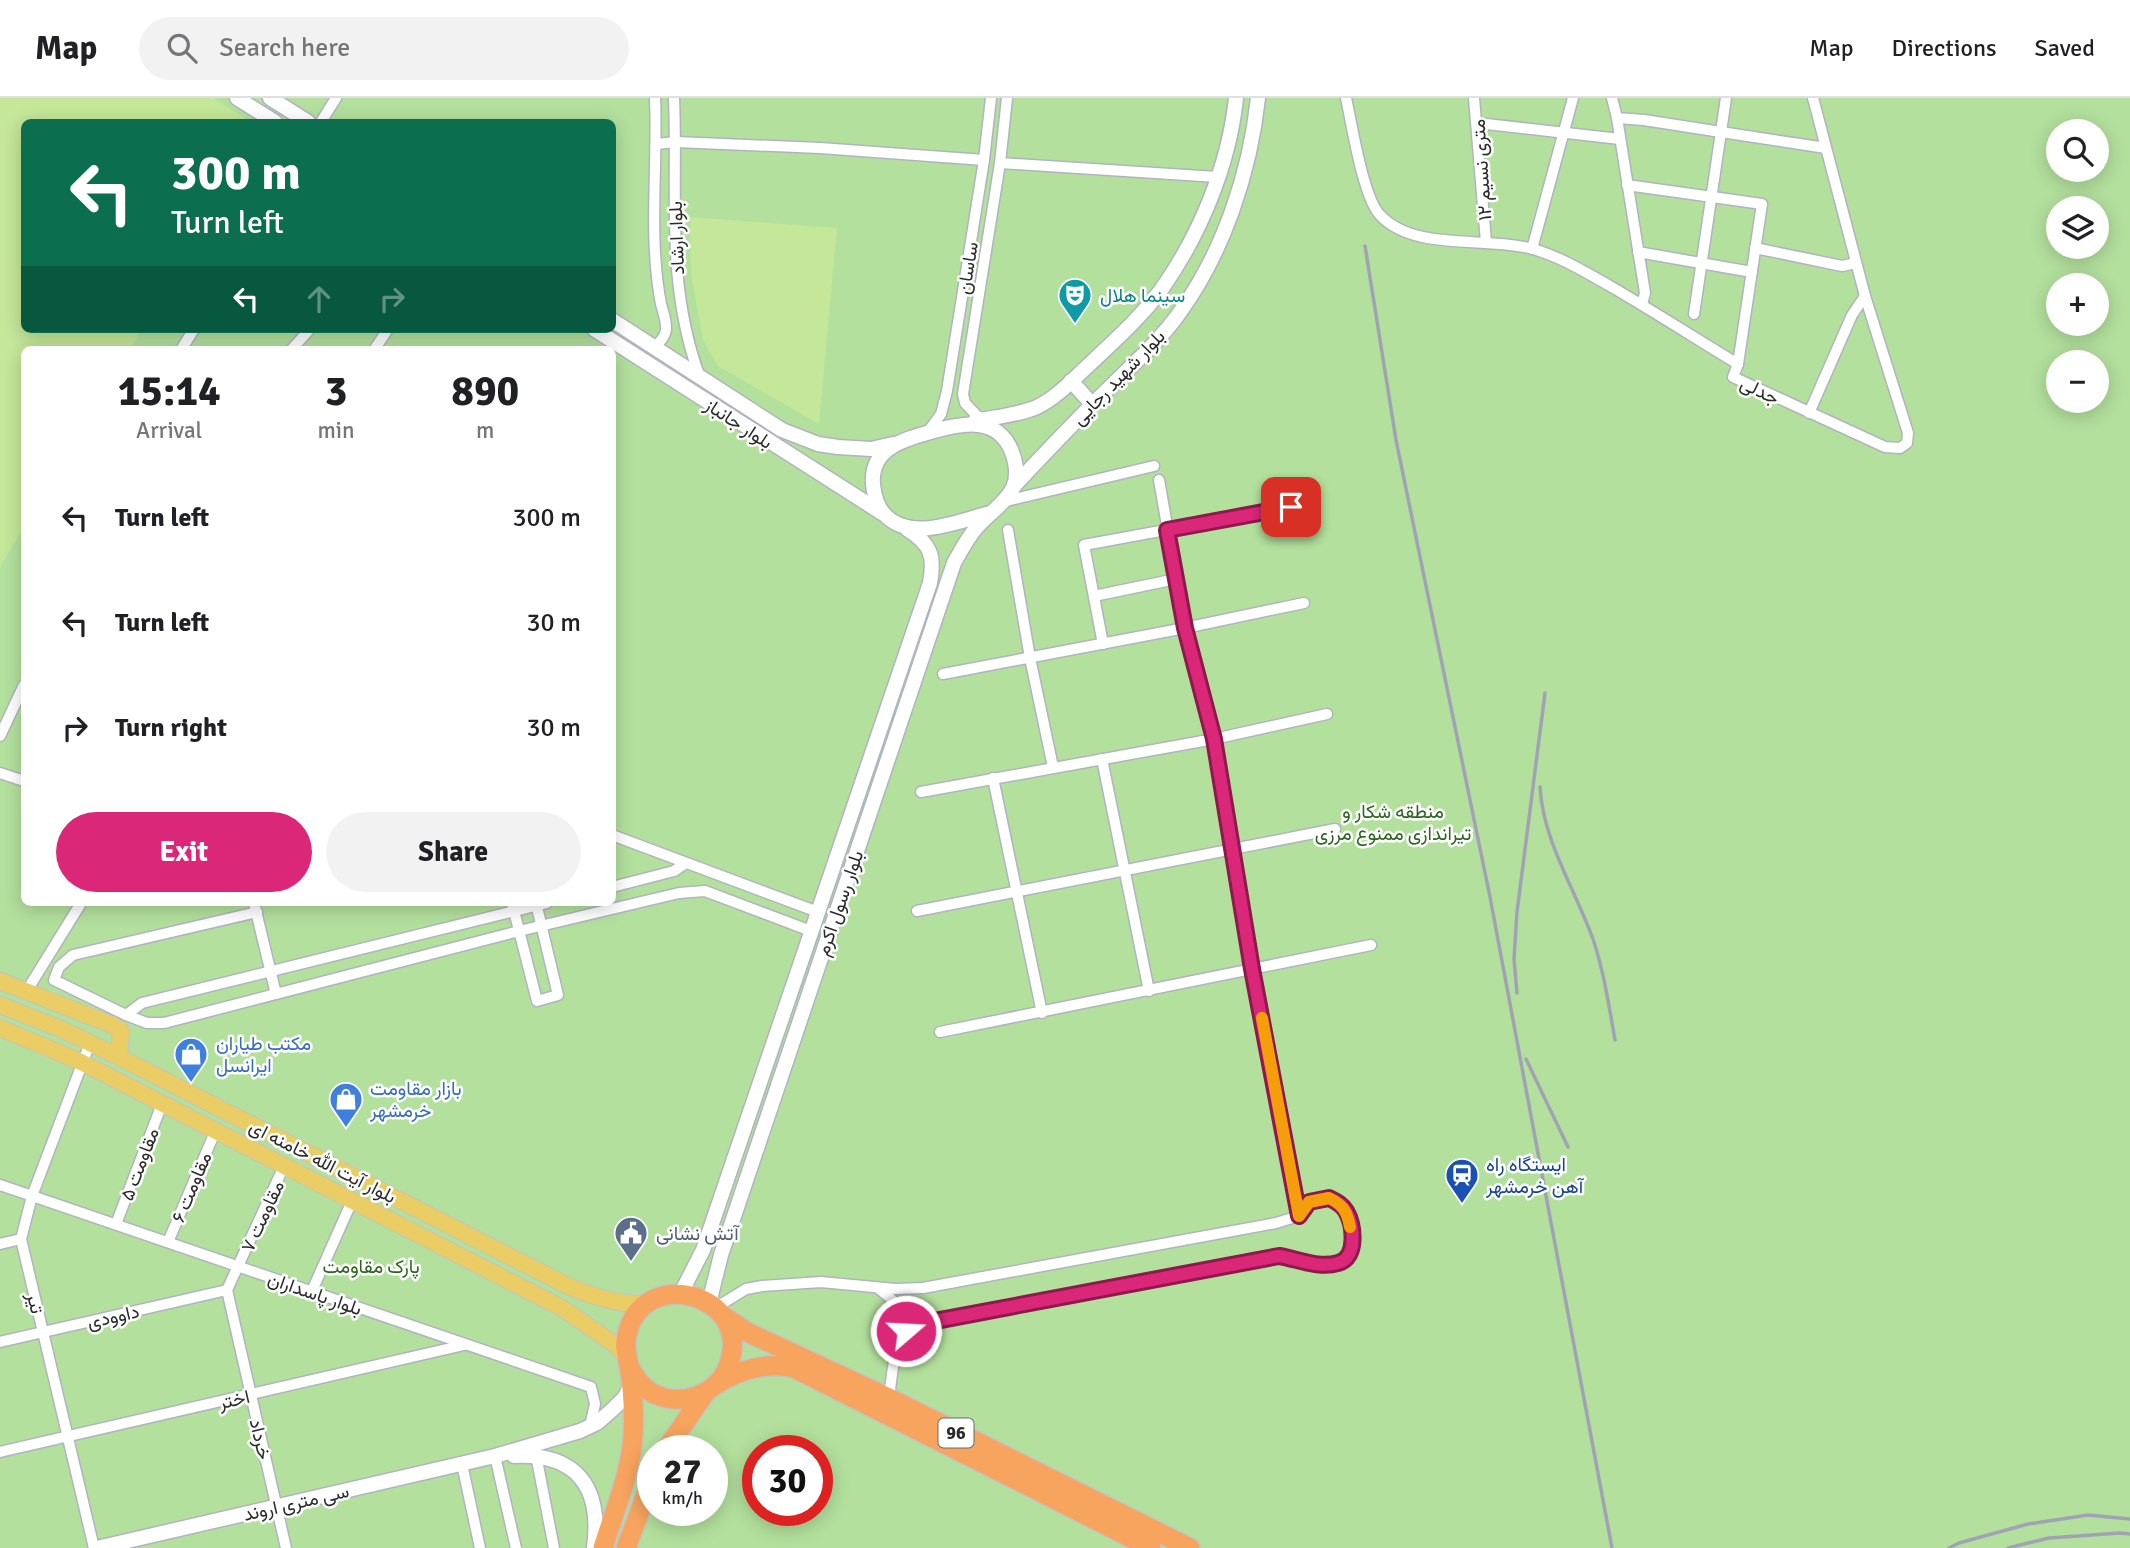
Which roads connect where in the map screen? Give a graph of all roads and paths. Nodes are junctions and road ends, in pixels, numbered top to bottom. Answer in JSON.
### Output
{"nodes":[{"id":1,"x":237,"y":98,"type":"edge"},
{"id":2,"x":270,"y":98,"type":"edge"},
{"id":3,"x":336,"y":98,"type":"edge"},
{"id":4,"x":655,"y":98,"type":"edge"},
{"id":5,"x":674,"y":98,"type":"edge"},
{"id":6,"x":991,"y":98,"type":"edge"},
{"id":7,"x":1007,"y":98,"type":"edge"},
{"id":8,"x":1236,"y":98,"type":"edge"},
{"id":9,"x":1258,"y":98,"type":"edge"},
{"id":10,"x":1346,"y":98,"type":"edge"},
{"id":11,"x":1474,"y":98,"type":"edge"},
{"id":12,"x":1573,"y":98,"type":"edge"},
{"id":13,"x":1612,"y":98,"type":"edge"},
{"id":14,"x":1726,"y":98,"type":"edge"},
{"id":15,"x":1813,"y":98,"type":"edge"},
{"id":16,"x":1617,"y":118,"type":"junction"},
{"id":17,"x":270,"y":119,"type":"edge"},
{"id":18,"x":303,"y":119,"type":"edge"},
{"id":19,"x":323,"y":119,"type":"edge"},
{"id":20,"x":1478,"y":123,"type":"junction"},
{"id":21,"x":1565,"y":131,"type":"junction"},
{"id":22,"x":1721,"y":132,"type":"junction"},
{"id":23,"x":1619,"y":139,"type":"junction"},
{"id":24,"x":676,"y":142,"type":"junction"},
{"id":25,"x":656,"y":144,"type":"junction"},
{"id":26,"x":1826,"y":148,"type":"junction"},
{"id":27,"x":984,"y":160,"type":"junction"},
{"id":28,"x":1000,"y":163,"type":"junction"},
{"id":29,"x":1217,"y":177,"type":"junction"},
{"id":30,"x":1627,"y":185,"type":"junction"},
{"id":31,"x":1711,"y":197,"type":"junction"},
{"id":32,"x":1486,"y":242,"type":"junction"},
{"id":33,"x":1755,"y":248,"type":"junction"},
{"id":34,"x":1532,"y":249,"type":"junction"},
{"id":35,"x":1638,"y":252,"type":"junction"},
{"id":36,"x":1701,"y":263,"type":"junction"},
{"id":37,"x":1856,"y":263,"type":"junction"},
{"id":38,"x":1752,"y":272,"type":"junction"},
{"id":39,"x":1865,"y":296,"type":"junction"},
{"id":40,"x":1642,"y":304,"type":"junction"},
{"id":41,"x":1694,"y":314,"type":"dead end"},
{"id":42,"x":616,"y":323,"type":"edge"},
{"id":43,"x":306,"y":333,"type":"edge"},
{"id":44,"x":600,"y":333,"type":"edge"},
{"id":45,"x":295,"y":346,"type":"edge"},
{"id":46,"x":654,"y":347,"type":"junction"},
{"id":47,"x":1738,"y":364,"type":"junction"},
{"id":48,"x":699,"y":375,"type":"junction"},
{"id":49,"x":1071,"y":381,"type":"junction"},
{"id":50,"x":1092,"y":404,"type":"junction"},
{"id":51,"x":1809,"y":413,"type":"junction"},
{"id":52,"x":981,"y":420,"type":"junction"},
{"id":53,"x":960,"y":424,"type":"junction"},
{"id":54,"x":927,"y":433,"type":"junction"},
{"id":55,"x":894,"y":444,"type":"junction"},
{"id":56,"x":1154,"y":466,"type":"dead end"},
{"id":57,"x":1159,"y":480,"type":"dead end"},
{"id":58,"x":1013,"y":487,"type":"junction"},
{"id":59,"x":1002,"y":502,"type":"junction"},
{"id":60,"x":1291,"y":507,"type":"dead end"},
{"id":61,"x":990,"y":513,"type":"junction"},
{"id":62,"x":885,"y":514,"type":"junction"},
{"id":63,"x":903,"y":526,"type":"junction"},
{"id":64,"x":1007,"y":530,"type":"dead end"},
{"id":65,"x":1167,"y":530,"type":"junction"},
{"id":66,"x":1177,"y":579,"type":"junction"},
{"id":67,"x":1094,"y":596,"type":"junction"},
{"id":68,"x":1304,"y":603,"type":"dead end"},
{"id":69,"x":1185,"y":628,"type":"junction"},
{"id":70,"x":1103,"y":644,"type":"junction"},
{"id":71,"x":1030,"y":658,"type":"junction"},
{"id":72,"x":943,"y":674,"type":"dead end"},
{"id":73,"x":21,"y":691,"type":"edge"},
{"id":74,"x":1327,"y":714,"type":"dead end"},
{"id":75,"x":0,"y":736,"type":"edge"},
{"id":76,"x":1214,"y":739,"type":"junction"},
{"id":77,"x":1102,"y":759,"type":"junction"},
{"id":78,"x":1053,"y":767,"type":"junction"},
{"id":79,"x":0,"y":773,"type":"edge"},
{"id":80,"x":993,"y":778,"type":"junction"},
{"id":81,"x":21,"y":780,"type":"edge"},
{"id":82,"x":920,"y":792,"type":"dead end"},
{"id":83,"x":1335,"y":830,"type":"dead end"},
{"id":84,"x":616,"y":837,"type":"edge"},
{"id":85,"x":1232,"y":851,"type":"junction"},
{"id":86,"x":686,"y":863,"type":"junction"},
{"id":87,"x":674,"y":871,"type":"junction"},
{"id":88,"x":1125,"y":871,"type":"junction"},
{"id":89,"x":616,"y":886,"type":"edge"},
{"id":90,"x":826,"y":889,"type":"junction"},
{"id":91,"x":1017,"y":892,"type":"junction"},
{"id":92,"x":679,"y":893,"type":"junction"},
{"id":93,"x":842,"y":895,"type":"junction"},
{"id":94,"x":782,"y":898,"type":"junction"},
{"id":95,"x":79,"y":906,"type":"edge"},
{"id":96,"x":540,"y":906,"type":"edge"},
{"id":97,"x":256,"y":907,"type":"edge"},
{"id":98,"x":513,"y":907,"type":"edge"},
{"id":99,"x":918,"y":911,"type":"dead end"},
{"id":100,"x":818,"y":912,"type":"junction"},
{"id":101,"x":775,"y":917,"type":"junction"},
{"id":102,"x":541,"y":926,"type":"junction"},
{"id":103,"x":519,"y":931,"type":"junction"},
{"id":104,"x":811,"y":931,"type":"junction"},
{"id":105,"x":388,"y":944,"type":"junction"},
{"id":106,"x":1371,"y":945,"type":"dead end"},
{"id":107,"x":392,"y":964,"type":"junction"},
{"id":108,"x":1252,"y":969,"type":"junction"},
{"id":109,"x":271,"y":973,"type":"junction"},
{"id":110,"x":0,"y":981,"type":"edge"},
{"id":111,"x":1149,"y":991,"type":"junction"},
{"id":112,"x":26,"y":992,"type":"junction"},
{"id":113,"x":276,"y":994,"type":"junction"},
{"id":114,"x":0,"y":1004,"type":"edge"},
{"id":115,"x":1042,"y":1013,"type":"junction"},
{"id":116,"x":126,"y":1015,"type":"junction"},
{"id":117,"x":1,"y":1031,"type":"edge"},
{"id":118,"x":940,"y":1032,"type":"dead end"},
{"id":119,"x":90,"y":1043,"type":"junction"},
{"id":120,"x":118,"y":1057,"type":"junction"},
{"id":121,"x":81,"y":1062,"type":"junction"},
{"id":122,"x":162,"y":1104,"type":"junction"},
{"id":123,"x":215,"y":1132,"type":"junction"},
{"id":124,"x":284,"y":1166,"type":"junction"},
{"id":125,"x":0,"y":1185,"type":"edge"},
{"id":126,"x":32,"y":1196,"type":"junction"},
{"id":127,"x":352,"y":1201,"type":"junction"},
{"id":128,"x":1299,"y":1216,"type":"junction"},
{"id":129,"x":116,"y":1224,"type":"junction"},
{"id":130,"x":21,"y":1239,"type":"junction"},
{"id":131,"x":168,"y":1242,"type":"junction"},
{"id":132,"x":0,"y":1244,"type":"edge"},
{"id":133,"x":239,"y":1266,"type":"junction"},
{"id":134,"x":878,"y":1288,"type":"junction"},
{"id":135,"x":227,"y":1290,"type":"junction"},
{"id":136,"x":310,"y":1293,"type":"junction"},
{"id":137,"x":681,"y":1293,"type":"junction"},
{"id":138,"x":648,"y":1303,"type":"junction"},
{"id":139,"x":716,"y":1309,"type":"junction"},
{"id":140,"x":906,"y":1331,"type":"junction"},
{"id":141,"x":43,"y":1332,"type":"junction"},
{"id":142,"x":0,"y":1342,"type":"edge"},
{"id":143,"x":467,"y":1345,"type":"junction"},
{"id":144,"x":629,"y":1370,"type":"junction"},
{"id":145,"x":711,"y":1389,"type":"junction"},
{"id":146,"x":251,"y":1395,"type":"junction"},
{"id":147,"x":889,"y":1398,"type":"junction"},
{"id":148,"x":590,"y":1426,"type":"junction"},
{"id":149,"x":677,"y":1435,"type":"edge"},
{"id":150,"x":67,"y":1437,"type":"junction"},
{"id":151,"x":0,"y":1452,"type":"edge"},
{"id":152,"x":536,"y":1455,"type":"junction"},
{"id":153,"x":495,"y":1456,"type":"junction"},
{"id":154,"x":462,"y":1464,"type":"junction"},
{"id":155,"x":276,"y":1506,"type":"junction"},
{"id":156,"x":637,"y":1519,"type":"edge"},
{"id":157,"x":95,"y":1548,"type":"edge"},
{"id":158,"x":286,"y":1548,"type":"edge"},
{"id":159,"x":480,"y":1548,"type":"edge"},
{"id":160,"x":516,"y":1548,"type":"edge"},
{"id":161,"x":554,"y":1548,"type":"edge"},
{"id":162,"x":594,"y":1548,"type":"edge"},
{"id":163,"x":603,"y":1548,"type":"edge"},
{"id":164,"x":626,"y":1548,"type":"edge"},
{"id":165,"x":1151,"y":1548,"type":"edge"},
{"id":166,"x":1190,"y":1548,"type":"edge"}],
"edges":[{"from":1,"to":17,"type":"main road"},
{"from":2,"to":18,"type":"main road"},
{"from":3,"to":19,"type":"street"},
{"from":4,"to":25,"type":"street","name":"بلوار ارشاد"},
{"from":5,"to":24,"type":"street","name":"بلوار ارشاد"},
{"from":6,"to":27,"type":"street","name":"ساسان"},
{"from":7,"to":28,"type":"street","name":"ساسان"},
{"from":8,"to":29,"type":"main road","name":"بلوار شهید رجایی"},
{"from":9,"to":50,"type":"main road","name":"بلوار شهید رجایی"},
{"from":10,"to":32,"type":"street","name":"جدلی"},
{"from":11,"to":20,"type":"street","name":"۱۲ متری نسیم"},
{"from":12,"to":21,"type":"street"},
{"from":13,"to":16,"type":"street"},
{"from":14,"to":22,"type":"street"},
{"from":15,"to":26,"type":"street","name":"جدلی"},
{"from":16,"to":22,"type":"street"},
{"from":16,"to":23,"type":"street"},
{"from":20,"to":21,"type":"street"},
{"from":20,"to":32,"type":"street","name":"۱۲ متری نسیم"},
{"from":21,"to":23,"type":"street"},
{"from":21,"to":34,"type":"street"},
{"from":22,"to":26,"type":"street"},
{"from":22,"to":31,"type":"street"},
{"from":23,"to":30,"type":"street"},
{"from":24,"to":25,"type":"street"},
{"from":24,"to":27,"type":"street"},
{"from":24,"to":48,"type":"street","name":"بلوار ارشاد"},
{"from":25,"to":46,"type":"street","name":"بلوار ارشاد"},
{"from":26,"to":37,"type":"street","name":"جدلی"},
{"from":27,"to":54,"type":"street","name":"ساسان"},
{"from":28,"to":29,"type":"street"},
{"from":28,"to":52,"type":"street","name":"ساسان"},
{"from":29,"to":49,"type":"main road","name":"بلوار شهید رجایی"},
{"from":30,"to":31,"type":"street"},
{"from":30,"to":35,"type":"street"},
{"from":31,"to":33,"type":"street"},
{"from":31,"to":36,"type":"street"},
{"from":32,"to":34,"type":"street","name":"جدلی"},
{"from":33,"to":37,"type":"street"},
{"from":33,"to":38,"type":"street"},
{"from":34,"to":40,"type":"street","name":"جدلی"},
{"from":35,"to":36,"type":"street"},
{"from":35,"to":40,"type":"street"},
{"from":36,"to":38,"type":"street"},
{"from":36,"to":41,"type":"street"},
{"from":37,"to":39,"type":"street","name":"جدلی"},
{"from":38,"to":47,"type":"street"},
{"from":39,"to":51,"type":"street"},
{"from":39,"to":51,"type":"street","name":"جدلی"},
{"from":40,"to":47,"type":"street","name":"جدلی"},
{"from":42,"to":46,"type":"main road","name":"بلوار جانباز"},
{"from":43,"to":45,"type":"street"},
{"from":44,"to":62,"type":"main road","name":"بلوار جانباز"},
{"from":46,"to":48,"type":"main road","name":"بلوار جانباز"},
{"from":47,"to":51,"type":"street","name":"جدلی"},
{"from":48,"to":55,"type":"main road","name":"بلوار جانباز"},
{"from":49,"to":50,"type":"main road"},
{"from":49,"to":52,"type":"main road","name":"بلوار شهید رجایی"},
{"from":50,"to":58,"type":"main road","name":"بلوار شهید رجایی"},
{"from":52,"to":53,"type":"main road","name":"بلوار شهید رجایی"},
{"from":53,"to":54,"type":"main road"},
{"from":53,"to":58,"type":"main road"},
{"from":54,"to":55,"type":"main road"},
{"from":55,"to":62,"type":"main road"},
{"from":56,"to":59,"type":"street"},
{"from":57,"to":65,"type":"street"},
{"from":58,"to":59,"type":"main road"},
{"from":59,"to":61,"type":"main road"},
{"from":60,"to":65,"type":"street"},
{"from":61,"to":63,"type":"main road"},
{"from":61,"to":93,"type":"main road","name":"بلوار رسول اکرم"},
{"from":62,"to":63,"type":"main road"},
{"from":63,"to":90,"type":"main road","name":"بلوار رسول اکرم"},
{"from":64,"to":71,"type":"street"},
{"from":65,"to":66,"type":"street"},
{"from":65,"to":67,"type":"street"},
{"from":66,"to":67,"type":"street"},
{"from":66,"to":69,"type":"street"},
{"from":67,"to":70,"type":"street"},
{"from":68,"to":69,"type":"street"},
{"from":69,"to":70,"type":"street"},
{"from":69,"to":76,"type":"street"},
{"from":70,"to":71,"type":"street"},
{"from":71,"to":72,"type":"street"},
{"from":71,"to":78,"type":"street"},
{"from":73,"to":75,"type":"street"},
{"from":74,"to":76,"type":"street"},
{"from":76,"to":77,"type":"street"},
{"from":76,"to":85,"type":"street"},
{"from":77,"to":78,"type":"street"},
{"from":77,"to":88,"type":"street"},
{"from":78,"to":80,"type":"street"},
{"from":79,"to":81,"type":"street"},
{"from":80,"to":82,"type":"street"},
{"from":80,"to":91,"type":"street"},
{"from":83,"to":85,"type":"street"},
{"from":84,"to":86,"type":"street"},
{"from":85,"to":88,"type":"street"},
{"from":85,"to":108,"type":"street"},
{"from":86,"to":87,"type":"street"},
{"from":86,"to":94,"type":"street"},
{"from":87,"to":89,"type":"street"},
{"from":87,"to":92,"type":"street"},
{"from":88,"to":91,"type":"street"},
{"from":88,"to":111,"type":"street"},
{"from":90,"to":93,"type":"main road"},
{"from":90,"to":100,"type":"main road","name":"بلوار رسول اکرم"},
{"from":91,"to":99,"type":"street"},
{"from":91,"to":115,"type":"street"},
{"from":92,"to":101,"type":"street"},
{"from":92,"to":102,"type":"street"},
{"from":93,"to":139,"type":"main road","name":"بلوار رسول اکرم"},
{"from":94,"to":100,"type":"street"},
{"from":94,"to":101,"type":"street"},
{"from":95,"to":112,"type":"street"},
{"from":96,"to":102,"type":"street"},
{"from":97,"to":109,"type":"street"},
{"from":97,"to":116,"type":"street"},
{"from":98,"to":103,"type":"street"},
{"from":98,"to":105,"type":"street"},
{"from":100,"to":104,"type":"main road","name":"بلوار رسول اکرم"},
{"from":101,"to":104,"type":"street"},
{"from":102,"to":103,"type":"street"},
{"from":102,"to":103,"type":"street"},
{"from":103,"to":107,"type":"street"},
{"from":104,"to":137,"type":"main road","name":"بلوار رسول اکرم"},
{"from":105,"to":107,"type":"street"},
{"from":105,"to":109,"type":"street"},
{"from":106,"to":108,"type":"street"},
{"from":107,"to":113,"type":"street"},
{"from":108,"to":111,"type":"street"},
{"from":108,"to":128,"type":"street"},
{"from":109,"to":113,"type":"street"},
{"from":109,"to":116,"type":"street"},
{"from":110,"to":112,"type":"main road"},
{"from":111,"to":115,"type":"street"},
{"from":112,"to":120,"type":"main road"},
{"from":113,"to":116,"type":"street"},
{"from":114,"to":119,"type":"main road","name":"بلوار آیت الله خامنه ای"},
{"from":115,"to":118,"type":"street"},
{"from":117,"to":121,"type":"main road","name":"بلوار آیت الله خامنه ای"},
{"from":119,"to":120,"type":"main road","name":"بلوار آیت الله خامنه ای"},
{"from":119,"to":121,"type":"street","name":"تیر"},
{"from":120,"to":138,"type":"main road","name":"بلوار آیت الله خامنه ای"},
{"from":121,"to":122,"type":"main road","name":"بلوار آیت الله خامنه ای"},
{"from":121,"to":126,"type":"street","name":"تیر"},
{"from":122,"to":123,"type":"main road","name":"بلوار آیت الله خامنه ای"},
{"from":122,"to":129,"type":"street","name":"مقاومت ۵"},
{"from":123,"to":124,"type":"main road","name":"بلوار آیت الله خامنه ای"},
{"from":123,"to":131,"type":"street","name":"مقاومت ۶"},
{"from":124,"to":127,"type":"main road","name":"بلوار آیت الله خامنه ای"},
{"from":124,"to":133,"type":"street","name":"مقاومت ۷"},
{"from":125,"to":126,"type":"street","name":"بلوار پاسداران"},
{"from":126,"to":129,"type":"street","name":"بلوار پاسداران"},
{"from":126,"to":130,"type":"street","name":"تیر"},
{"from":127,"to":136,"type":"street"},
{"from":127,"to":144,"type":"main road","name":"بلوار آیت الله خامنه ای"},
{"from":128,"to":134,"type":"street"},
{"from":128,"to":140,"type":"street"},
{"from":129,"to":131,"type":"street","name":"بلوار پاسداران"},
{"from":130,"to":132,"type":"street"},
{"from":130,"to":141,"type":"street","name":"تیر"},
{"from":131,"to":133,"type":"street","name":"بلوار پاسداران"},
{"from":133,"to":135,"type":"street","name":"مقاومت ۷"},
{"from":133,"to":136,"type":"street","name":"بلوار پاسداران"},
{"from":134,"to":139,"type":"street"},
{"from":134,"to":140,"type":"street"},
{"from":135,"to":141,"type":"street","name":"داوودی"},
{"from":135,"to":146,"type":"street","name":"خرداد"},
{"from":136,"to":143,"type":"street","name":"بلوار پاسداران"},
{"from":137,"to":138,"type":"highway"},
{"from":137,"to":139,"type":"highway","number":"96"},
{"from":138,"to":144,"type":"highway"},
{"from":139,"to":145,"type":"highway"},
{"from":139,"to":147,"type":"highway","number":"96"},
{"from":140,"to":147,"type":"street"},
{"from":141,"to":142,"type":"street","name":"داوودی"},
{"from":141,"to":150,"type":"street","name":"تیر"},
{"from":143,"to":146,"type":"street","name":"اختر"},
{"from":143,"to":148,"type":"street","name":"بلوار پاسداران"},
{"from":144,"to":145,"type":"highway","number":"96"},
{"from":144,"to":148,"type":"main road"},
{"from":144,"to":163,"type":"highway"},
{"from":145,"to":149,"type":"highway"},
{"from":145,"to":165,"type":"highway","number":"96"},
{"from":146,"to":150,"type":"street","name":"اختر"},
{"from":146,"to":155,"type":"street","name":"خرداد"},
{"from":147,"to":166,"type":"highway","number":"96"},
{"from":148,"to":153,"type":"main road"},
{"from":150,"to":151,"type":"street","name":"اختر"},
{"from":150,"to":157,"type":"street","name":"تیر"},
{"from":152,"to":153,"type":"main road"},
{"from":152,"to":161,"type":"street"},
{"from":152,"to":162,"type":"main road"},
{"from":153,"to":154,"type":"main road","name":"سی متری اروند"},
{"from":153,"to":160,"type":"street"},
{"from":154,"to":155,"type":"main road","name":"سی متری اروند"},
{"from":154,"to":159,"type":"street"},
{"from":155,"to":157,"type":"main road","name":"سی متری اروند"},
{"from":155,"to":158,"type":"street","name":"خرداد"},
{"from":156,"to":164,"type":"highway"}]}
